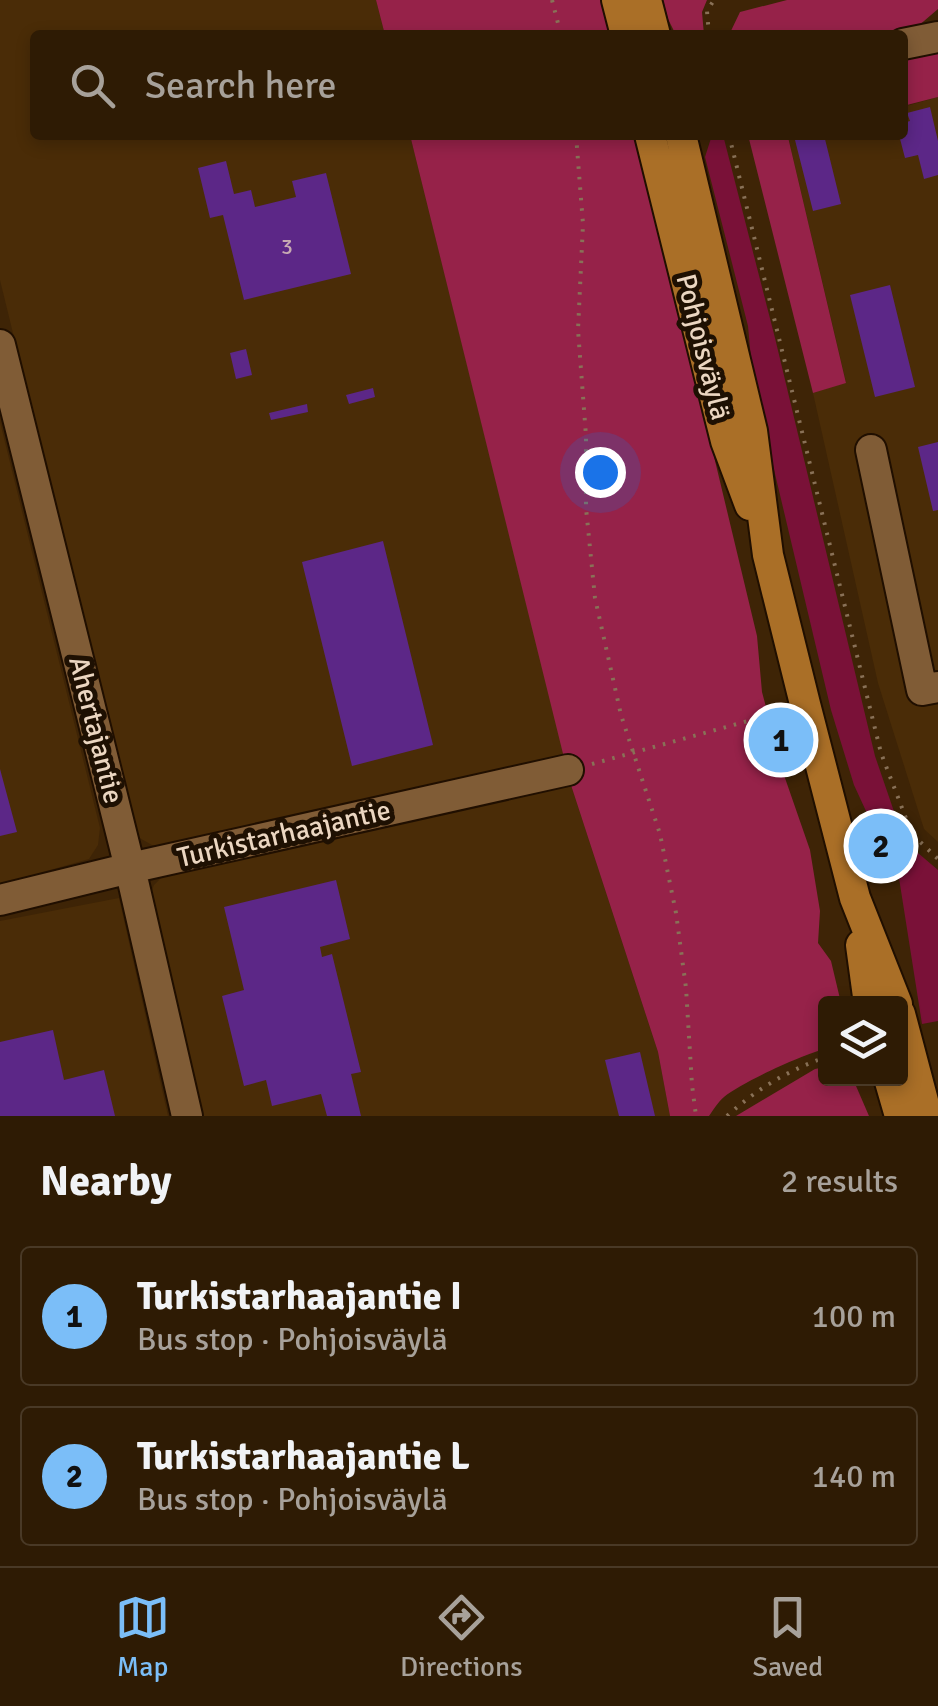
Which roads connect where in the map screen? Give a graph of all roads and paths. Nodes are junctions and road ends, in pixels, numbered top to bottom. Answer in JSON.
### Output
{"nodes":[{"id":1,"x":552,"y":0,"type":"edge"},
{"id":2,"x":617,"y":0,"type":"edge"},
{"id":3,"x":646,"y":0,"type":"edge"},
{"id":4,"x":714,"y":0,"type":"edge"},
{"id":5,"x":560,"y":30,"type":"edge"},
{"id":6,"x":625,"y":30,"type":"edge"},
{"id":7,"x":655,"y":30,"type":"edge"},
{"id":8,"x":709,"y":30,"type":"edge"},
{"id":9,"x":938,"y":36,"type":"edge"},
{"id":10,"x":908,"y":43,"type":"edge"},
{"id":11,"x":576,"y":140,"type":"edge"},
{"id":12,"x":651,"y":140,"type":"edge"},
{"id":13,"x":682,"y":140,"type":"edge"},
{"id":14,"x":730,"y":140,"type":"edge"},
{"id":15,"x":0,"y":345,"type":"edge"},
{"id":16,"x":871,"y":450,"type":"dead end"},
{"id":17,"x":768,"y":555,"type":"junction"},
{"id":18,"x":933,"y":696,"type":"edge"},
{"id":19,"x":776,"y":713,"type":"dead end"},
{"id":20,"x":635,"y":754,"type":"junction"},
{"id":21,"x":568,"y":770,"type":"joint"},
{"id":22,"x":912,"y":834,"type":"junction"},
{"id":23,"x":881,"y":846,"type":"dead end"},
{"id":24,"x":938,"y":859,"type":"edge"},
{"id":25,"x":130,"y":868,"type":"junction"},
{"id":26,"x":855,"y":898,"type":"junction"},
{"id":27,"x":0,"y":900,"type":"edge"},
{"id":28,"x":868,"y":996,"type":"edge"},
{"id":29,"x":894,"y":996,"type":"edge"},
{"id":30,"x":908,"y":1045,"type":"edge"},
{"id":31,"x":818,"y":1060,"type":"edge"},
{"id":32,"x":891,"y":1086,"type":"edge"},
{"id":33,"x":187,"y":1116,"type":"edge"},
{"id":34,"x":696,"y":1116,"type":"edge"},
{"id":35,"x":727,"y":1116,"type":"edge"},
{"id":36,"x":900,"y":1116,"type":"edge"},
{"id":37,"x":926,"y":1116,"type":"edge"}],
"edges":[{"from":1,"to":5,"type":"path"},
{"from":2,"to":6,"type":"main road"},
{"from":3,"to":7,"type":"main road"},
{"from":4,"to":8,"type":"path"},
{"from":9,"to":10,"type":"street"},
{"from":11,"to":20,"type":"path"},
{"from":12,"to":17,"type":"main road","name":"Pohjoisväylä"},
{"from":13,"to":17,"type":"main road","name":"Pohjoisväylä"},
{"from":14,"to":22,"type":"path"},
{"from":15,"to":25,"type":"street","name":"Ahertajantie"},
{"from":16,"to":18,"type":"street"},
{"from":17,"to":26,"type":"main road","name":"Pohjoisväylä"},
{"from":19,"to":20,"type":"path"},
{"from":20,"to":21,"type":"path"},
{"from":20,"to":34,"type":"path"},
{"from":21,"to":25,"type":"street","name":"Turkistarhaajantie"},
{"from":22,"to":23,"type":"path"},
{"from":22,"to":24,"type":"path"},
{"from":25,"to":27,"type":"street","name":"Turkistarhaajantie"},
{"from":25,"to":33,"type":"street","name":"Ahertajantie"},
{"from":26,"to":28,"type":"main road","name":"Pohjoisväylä"},
{"from":26,"to":29,"type":"main road","name":"Pohjoisväylä"},
{"from":30,"to":37,"type":"main road"},
{"from":31,"to":35,"type":"path"},
{"from":32,"to":36,"type":"main road"}]}
